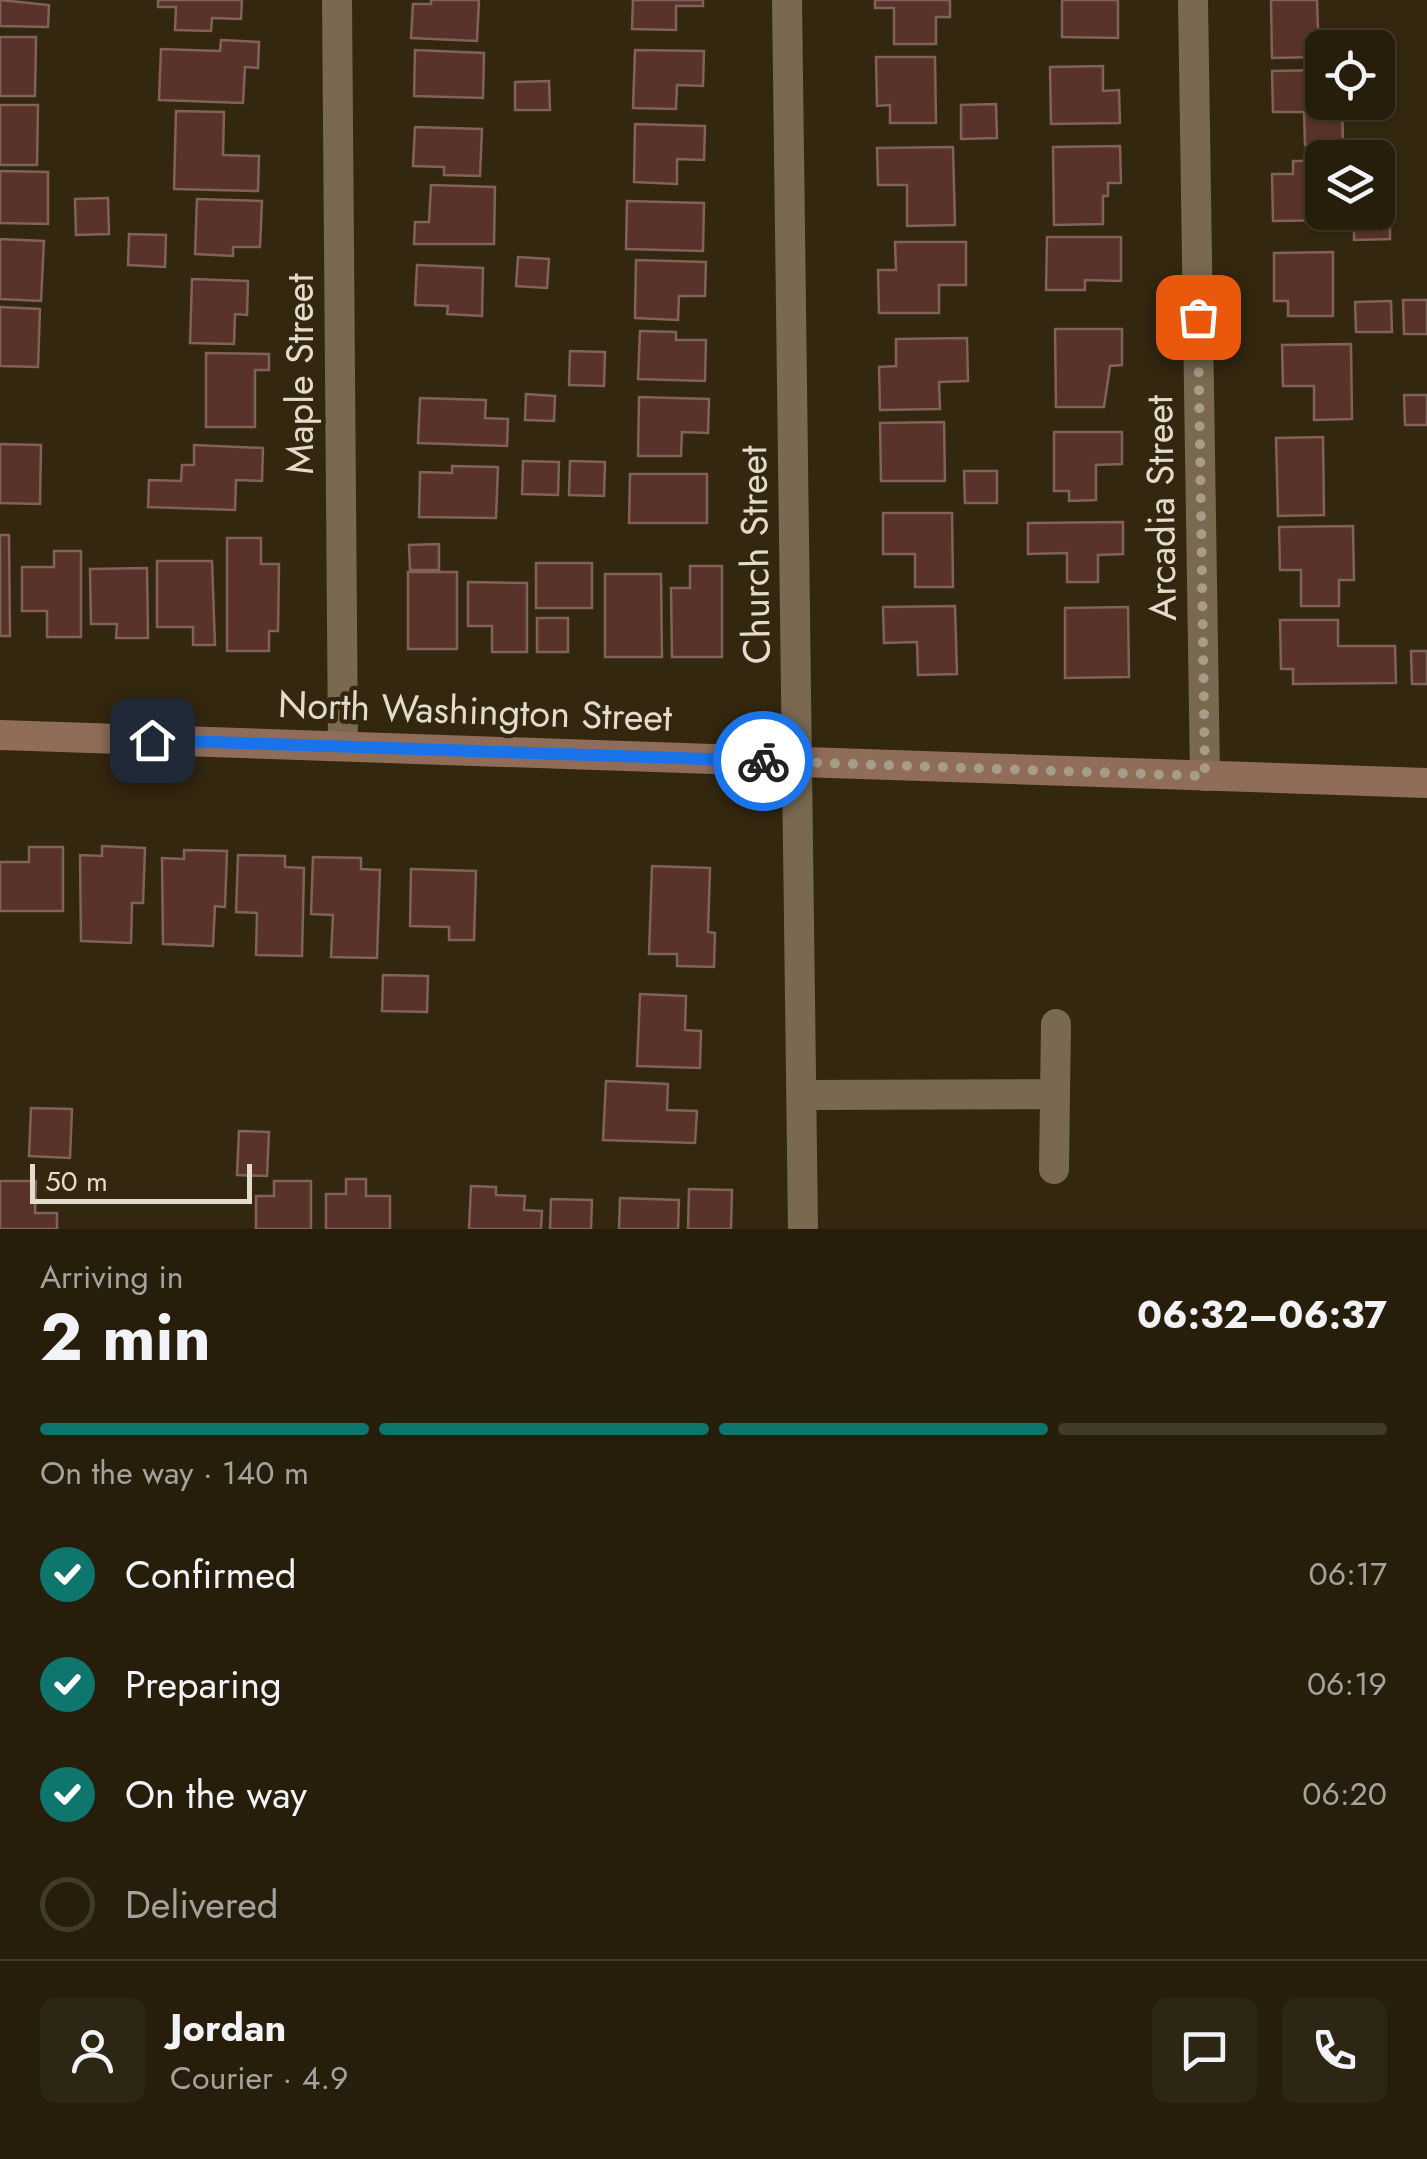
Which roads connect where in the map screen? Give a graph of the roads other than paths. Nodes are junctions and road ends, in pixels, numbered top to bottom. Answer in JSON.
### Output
{"nodes":[{"id":1,"x":337,"y":0,"type":"edge"},
{"id":2,"x":786,"y":0,"type":"edge"},
{"id":3,"x":1194,"y":0,"type":"edge"},
{"id":4,"x":0,"y":735,"type":"edge"},
{"id":5,"x":342,"y":746,"type":"junction"},
{"id":6,"x":798,"y":762,"type":"junction"},
{"id":7,"x":1205,"y":776,"type":"junction"},
{"id":8,"x":1427,"y":783,"type":"edge"},
{"id":9,"x":1056,"y":1024,"type":"dead end"},
{"id":10,"x":1055,"y":1094,"type":"junction"},
{"id":11,"x":802,"y":1095,"type":"junction"},
{"id":12,"x":1054,"y":1169,"type":"dead end"},
{"id":13,"x":804,"y":1229,"type":"edge"}],
"edges":[{"from":1,"to":5,"type":"street","name":"Maple Street"},
{"from":2,"to":6,"type":"street","name":"Church Street"},
{"from":3,"to":7,"type":"street","name":"Arcadia Street"},
{"from":4,"to":5,"type":"street","name":"North Washington Street"},
{"from":5,"to":6,"type":"street","name":"North Washington Street"},
{"from":6,"to":7,"type":"street","name":"North Washington Street"},
{"from":6,"to":11,"type":"street","name":"Church Street"},
{"from":7,"to":8,"type":"street","name":"North Washington Street"},
{"from":9,"to":10,"type":"street"},
{"from":10,"to":11,"type":"street"},
{"from":10,"to":12,"type":"street"},
{"from":11,"to":13,"type":"street","name":"Church Street"}]}
